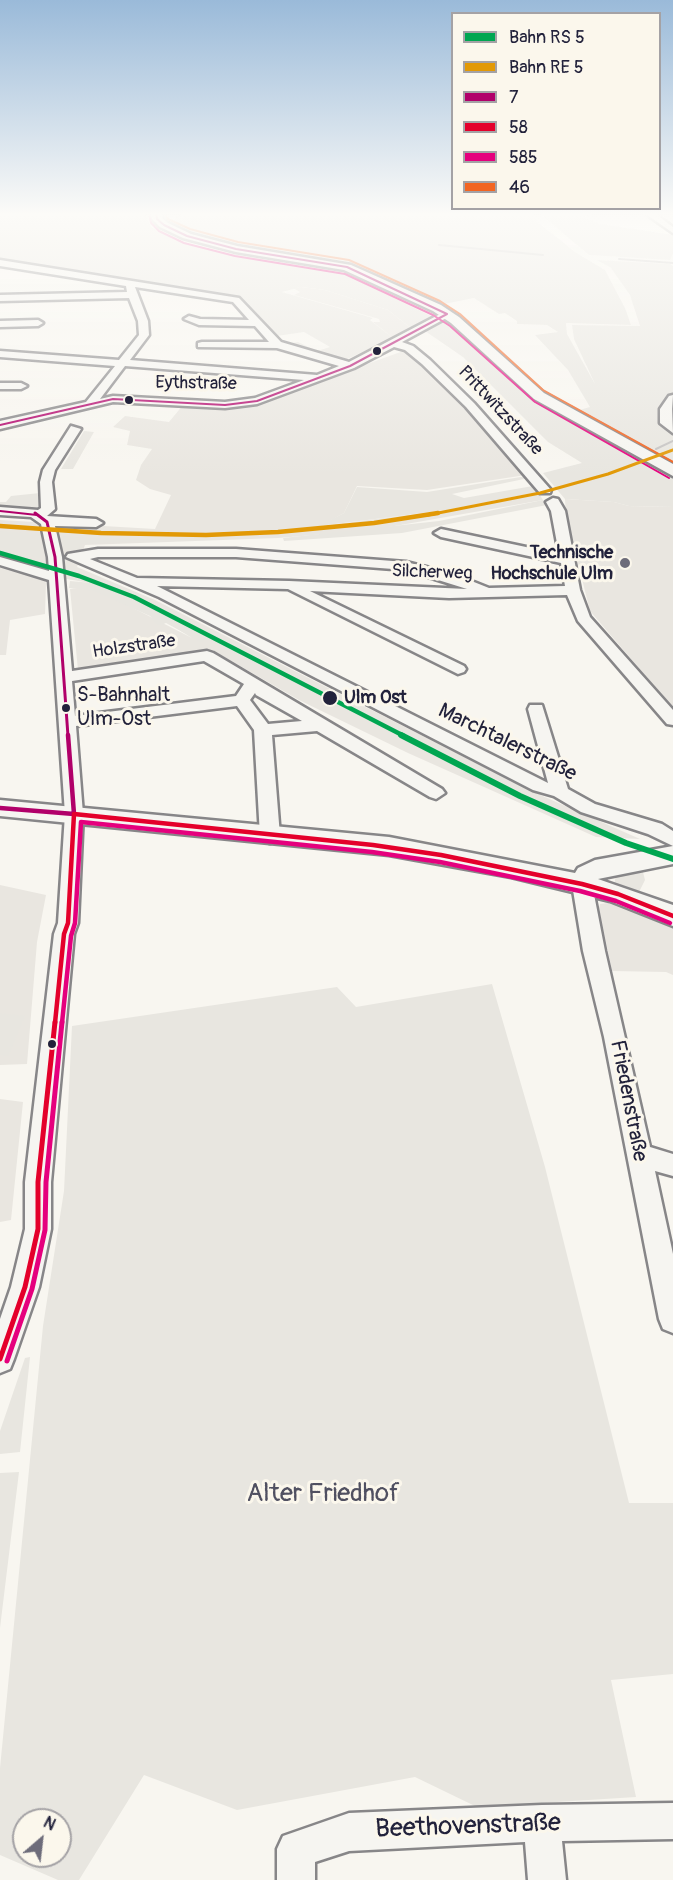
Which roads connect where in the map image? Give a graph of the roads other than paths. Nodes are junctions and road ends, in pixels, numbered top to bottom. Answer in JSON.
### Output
{"nodes":[{"id":1,"x":136,"y":300,"type":"edge"},
{"id":2,"x":234,"y":300,"type":"edge"},
{"id":3,"x":416,"y":300,"type":"edge"},
{"id":4,"x":447,"y":314,"type":"junction"},
{"id":5,"x":189,"y":319,"type":"dead end"},
{"id":6,"x":257,"y":322,"type":"junction"},
{"id":7,"x":38,"y":323,"type":"dead end"},
{"id":8,"x":0,"y":324,"type":"edge"},
{"id":9,"x":393,"y":343,"type":"junction"},
{"id":10,"x":202,"y":345,"type":"dead end"},
{"id":11,"x":279,"y":345,"type":"junction"},
{"id":12,"x":0,"y":354,"type":"edge"},
{"id":13,"x":121,"y":363,"type":"junction"},
{"id":14,"x":350,"y":366,"type":"junction"},
{"id":15,"x":318,"y":378,"type":"junction"},
{"id":16,"x":0,"y":386,"type":"edge"},
{"id":17,"x":21,"y":386,"type":"dead end"},
{"id":18,"x":673,"y":398,"type":"edge"},
{"id":19,"x":90,"y":404,"type":"junction"},
{"id":20,"x":0,"y":425,"type":"edge"},
{"id":21,"x":75,"y":429,"type":"dead end"},
{"id":22,"x":673,"y":429,"type":"edge"},
{"id":23,"x":670,"y":469,"type":"edge"},
{"id":24,"x":545,"y":490,"type":"dead end"},
{"id":25,"x":553,"y":502,"type":"dead end"},
{"id":26,"x":0,"y":511,"type":"edge"},
{"id":27,"x":43,"y":519,"type":"junction"},
{"id":28,"x":96,"y":523,"type":"dead end"},
{"id":29,"x":441,"y":533,"type":"dead end"},
{"id":30,"x":73,"y":557,"type":"junction"},
{"id":31,"x":567,"y":560,"type":"junction"},
{"id":32,"x":0,"y":561,"type":"edge"},
{"id":33,"x":55,"y":567,"type":"junction"},
{"id":34,"x":133,"y":581,"type":"junction"},
{"id":35,"x":289,"y":585,"type":"junction"},
{"id":36,"x":573,"y":590,"type":"junction"},
{"id":37,"x":489,"y":594,"type":"junction"},
{"id":38,"x":458,"y":669,"type":"dead end"},
{"id":39,"x":65,"y":676,"type":"junction"},
{"id":40,"x":253,"y":682,"type":"junction"},
{"id":41,"x":242,"y":700,"type":"junction"},
{"id":42,"x":536,"y":709,"type":"dead end"},
{"id":43,"x":673,"y":720,"type":"edge"},
{"id":44,"x":67,"y":722,"type":"junction"},
{"id":45,"x":322,"y":725,"type":"junction"},
{"id":46,"x":263,"y":730,"type":"junction"},
{"id":47,"x":560,"y":792,"type":"junction"},
{"id":48,"x":436,"y":793,"type":"dead end"},
{"id":49,"x":0,"y":808,"type":"edge"},
{"id":50,"x":74,"y":814,"type":"junction"},
{"id":51,"x":270,"y":836,"type":"junction"},
{"id":52,"x":673,"y":839,"type":"edge"},
{"id":53,"x":673,"y":855,"type":"edge"},
{"id":54,"x":582,"y":884,"type":"junction"},
{"id":55,"x":673,"y":916,"type":"edge"},
{"id":56,"x":638,"y":1154,"type":"junction"},
{"id":57,"x":673,"y":1165,"type":"edge"},
{"id":58,"x":673,"y":1319,"type":"edge"},
{"id":59,"x":0,"y":1359,"type":"edge"},
{"id":60,"x":673,"y":1821,"type":"edge"},
{"id":61,"x":542,"y":1823,"type":"junction"},
{"id":62,"x":296,"y":1880,"type":"edge"},
{"id":63,"x":547,"y":1880,"type":"edge"}],
"edges":[{"from":1,"to":13,"type":"street"},
{"from":2,"to":6,"type":"street"},
{"from":3,"to":4,"type":"main road"},
{"from":4,"to":9,"type":"street","name":"Eythstraße"},
{"from":4,"to":23,"type":"main road"},
{"from":5,"to":6,"type":"street"},
{"from":6,"to":11,"type":"street"},
{"from":7,"to":8,"type":"street"},
{"from":9,"to":14,"type":"street","name":"Eythstraße"},
{"from":9,"to":24,"type":"street","name":"Prittwitzstraße"},
{"from":10,"to":11,"type":"street"},
{"from":11,"to":14,"type":"street"},
{"from":12,"to":13,"type":"street"},
{"from":13,"to":15,"type":"street"},
{"from":13,"to":19,"type":"street"},
{"from":14,"to":15,"type":"street","name":"Eythstraße"},
{"from":15,"to":19,"type":"street","name":"Eythstraße"},
{"from":16,"to":17,"type":"street"},
{"from":18,"to":22,"type":"street"},
{"from":19,"to":20,"type":"street","name":"Eythstraße"},
{"from":21,"to":27,"type":"street"},
{"from":25,"to":31,"type":"street"},
{"from":26,"to":27,"type":"street"},
{"from":27,"to":28,"type":"street"},
{"from":27,"to":33,"type":"street"},
{"from":29,"to":31,"type":"street"},
{"from":30,"to":33,"type":"street"},
{"from":30,"to":34,"type":"street","name":"Silcherweg"},
{"from":30,"to":37,"type":"street"},
{"from":31,"to":36,"type":"street"},
{"from":32,"to":33,"type":"street"},
{"from":33,"to":39,"type":"street"},
{"from":34,"to":35,"type":"street","name":"Silcherweg"},
{"from":34,"to":47,"type":"street","name":"Marchtalerstraße"},
{"from":35,"to":37,"type":"street","name":"Silcherweg"},
{"from":35,"to":38,"type":"street","name":"Silcherweg"},
{"from":36,"to":37,"type":"street","name":"Silcherweg"},
{"from":36,"to":43,"type":"street"},
{"from":39,"to":40,"type":"street","name":"Holzstraße"},
{"from":39,"to":44,"type":"street"},
{"from":40,"to":41,"type":"street"},
{"from":40,"to":45,"type":"street","name":"Holzstraße"},
{"from":41,"to":44,"type":"street"},
{"from":41,"to":46,"type":"street"},
{"from":42,"to":47,"type":"street"},
{"from":44,"to":50,"type":"street"},
{"from":45,"to":46,"type":"street"},
{"from":45,"to":48,"type":"street","name":"Holzstraße"},
{"from":46,"to":51,"type":"street"},
{"from":47,"to":52,"type":"street","name":"Marchtalerstraße"},
{"from":49,"to":50,"type":"main road"},
{"from":50,"to":51,"type":"main road"},
{"from":50,"to":59,"type":"street"},
{"from":51,"to":54,"type":"main road"},
{"from":53,"to":54,"type":"main road"},
{"from":54,"to":55,"type":"main road"},
{"from":54,"to":56,"type":"street","name":"Friedenstraße"},
{"from":56,"to":57,"type":"street"},
{"from":56,"to":58,"type":"street","name":"Friedenstraße"},
{"from":60,"to":61,"type":"street","name":"Beethovenstraße"},
{"from":61,"to":62,"type":"street","name":"Beethovenstraße"},
{"from":61,"to":63,"type":"street"}]}
